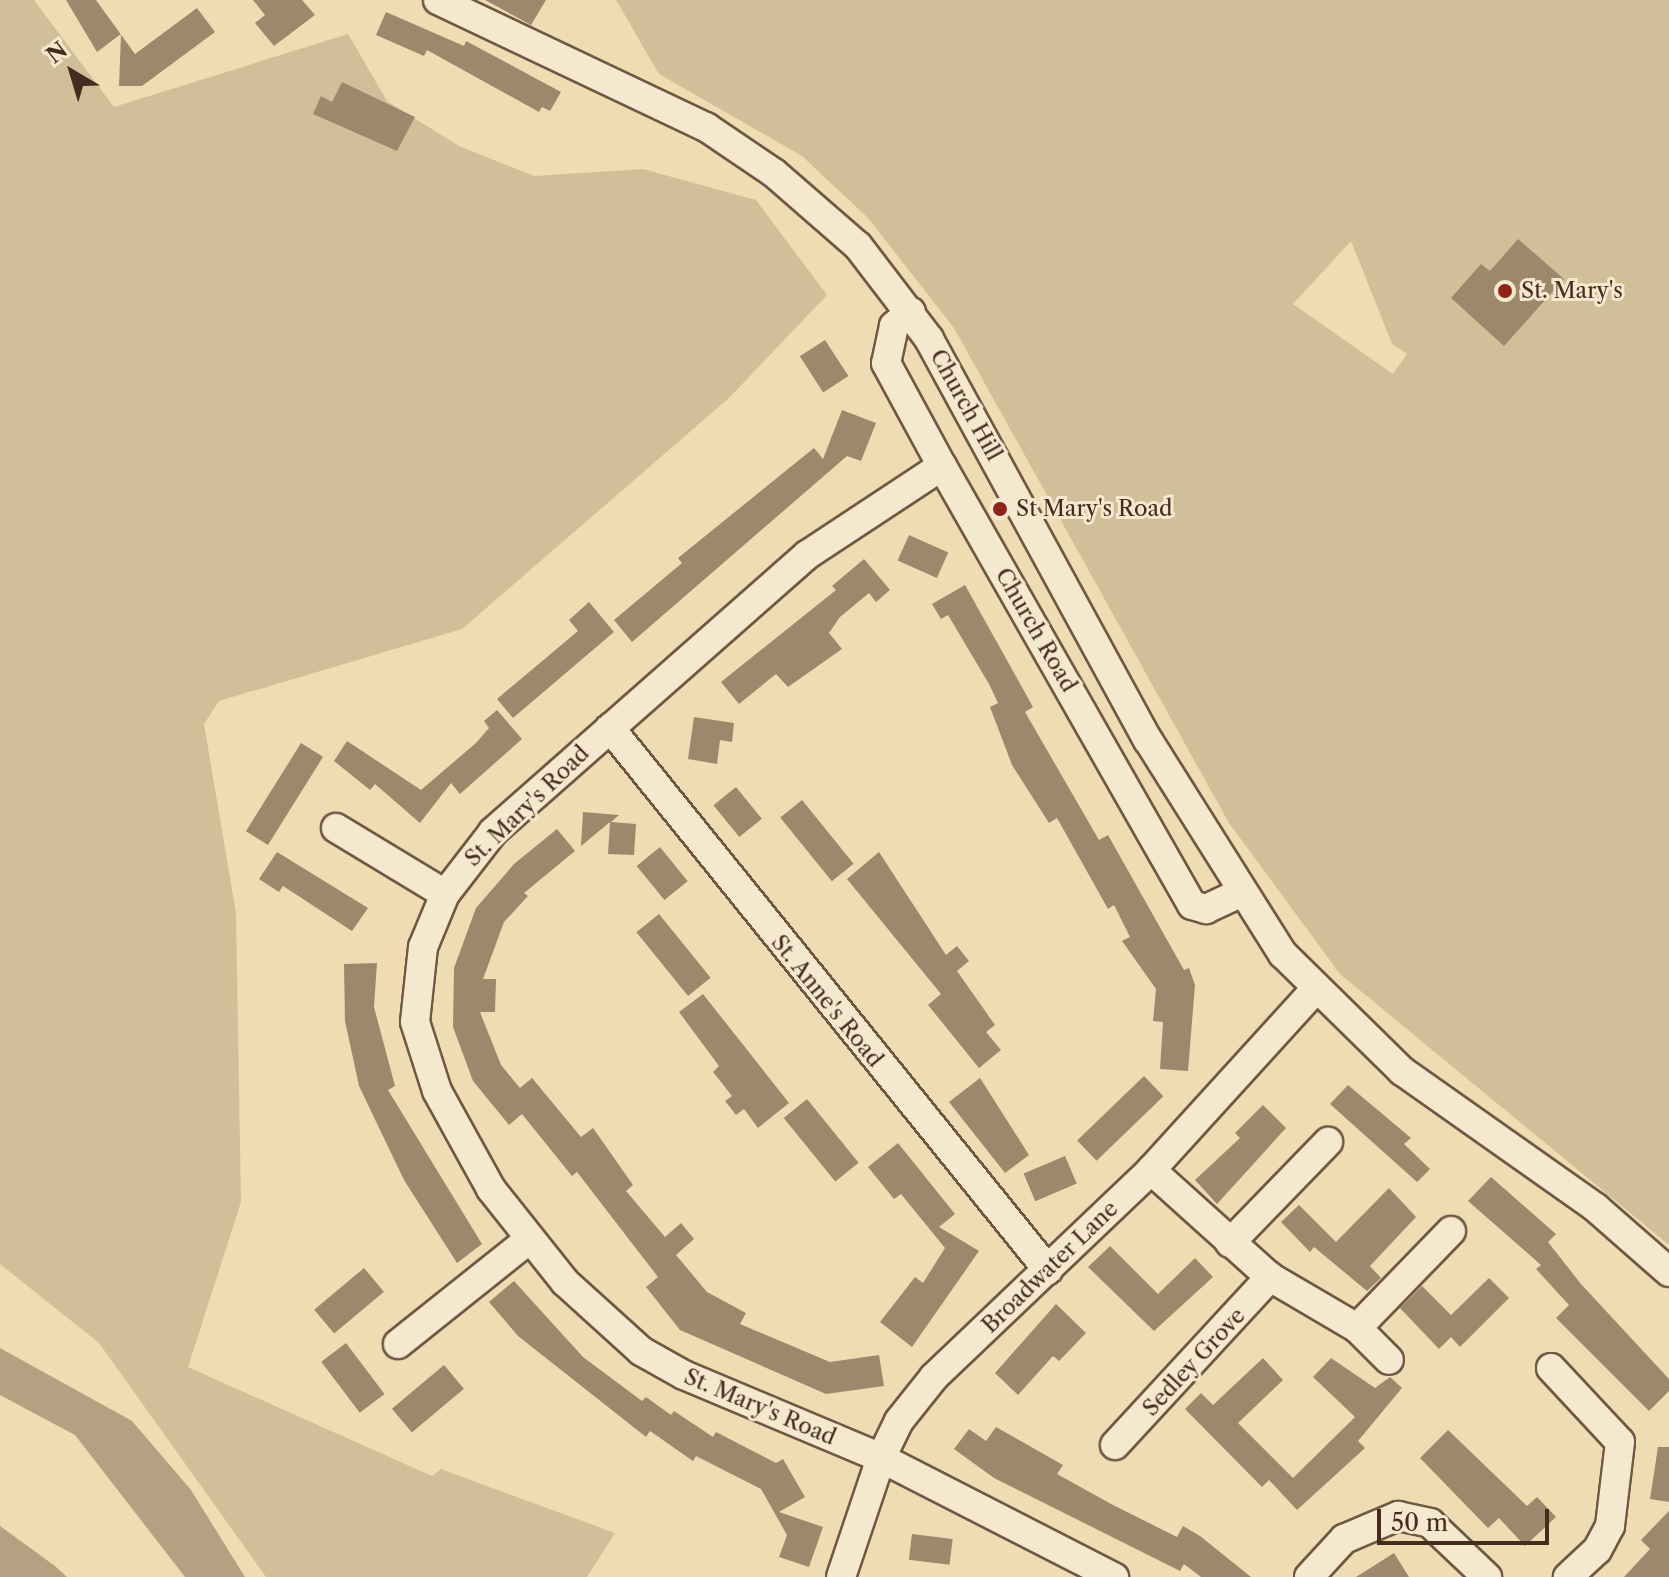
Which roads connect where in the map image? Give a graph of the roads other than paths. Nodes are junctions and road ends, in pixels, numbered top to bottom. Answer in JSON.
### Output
{"nodes":[{"id":1,"x":438,"y":0,"type":"edge"},
{"id":2,"x":911,"y":312,"type":"junction"},
{"id":3,"x":942,"y":466,"type":"junction"},
{"id":4,"x":610,"y":728,"type":"junction"},
{"id":5,"x":336,"y":828,"type":"dead end"},
{"id":6,"x":1240,"y":893,"type":"junction"},
{"id":7,"x":445,"y":894,"type":"junction"},
{"id":8,"x":1314,"y":991,"type":"junction"},
{"id":9,"x":1328,"y":1142,"type":"dead end"},
{"id":10,"x":1151,"y":1170,"type":"junction"},
{"id":11,"x":1451,"y":1231,"type":"dead end"},
{"id":12,"x":527,"y":1241,"type":"junction"},
{"id":13,"x":1230,"y":1243,"type":"junction"},
{"id":14,"x":1048,"y":1270,"type":"junction"},
{"id":15,"x":1669,"y":1272,"type":"edge"},
{"id":16,"x":1270,"y":1277,"type":"junction"},
{"id":17,"x":1357,"y":1328,"type":"junction"},
{"id":18,"x":398,"y":1344,"type":"dead end"},
{"id":19,"x":1389,"y":1360,"type":"dead end"},
{"id":20,"x":1551,"y":1368,"type":"dead end"},
{"id":21,"x":1115,"y":1445,"type":"dead end"},
{"id":22,"x":881,"y":1458,"type":"junction"},
{"id":23,"x":841,"y":1577,"type":"edge"},
{"id":24,"x":1114,"y":1577,"type":"edge"},
{"id":25,"x":1309,"y":1577,"type":"edge"},
{"id":26,"x":1487,"y":1577,"type":"edge"},
{"id":27,"x":1568,"y":1577,"type":"edge"}],
"edges":[{"from":1,"to":2,"type":"street","name":"Church Hill"},
{"from":2,"to":3,"type":"street","name":"Church Road"},
{"from":2,"to":6,"type":"street","name":"Church Hill"},
{"from":3,"to":4,"type":"street","name":"St. Mary's Road"},
{"from":3,"to":6,"type":"street","name":"Church Road"},
{"from":4,"to":7,"type":"street","name":"St. Mary's Road"},
{"from":4,"to":14,"type":"street","name":"St. Anne's Road"},
{"from":5,"to":7,"type":"street"},
{"from":6,"to":8,"type":"street","name":"Church Hill"},
{"from":7,"to":12,"type":"street","name":"St. Mary's Road"},
{"from":8,"to":10,"type":"street","name":"Broadwater Lane"},
{"from":8,"to":15,"type":"street","name":"Church Hill"},
{"from":9,"to":13,"type":"street"},
{"from":10,"to":13,"type":"street"},
{"from":10,"to":14,"type":"street","name":"Broadwater Lane"},
{"from":11,"to":17,"type":"street"},
{"from":12,"to":18,"type":"street"},
{"from":12,"to":22,"type":"street","name":"St. Mary's Road"},
{"from":13,"to":16,"type":"street"},
{"from":14,"to":22,"type":"street","name":"Broadwater Lane"},
{"from":16,"to":17,"type":"street"},
{"from":16,"to":21,"type":"street","name":"Sedley Grove"},
{"from":17,"to":19,"type":"street"},
{"from":20,"to":27,"type":"street"},
{"from":22,"to":23,"type":"street","name":"Broadwater Lane"},
{"from":22,"to":24,"type":"street","name":"St. Mary's Road"},
{"from":25,"to":26,"type":"street"}]}
